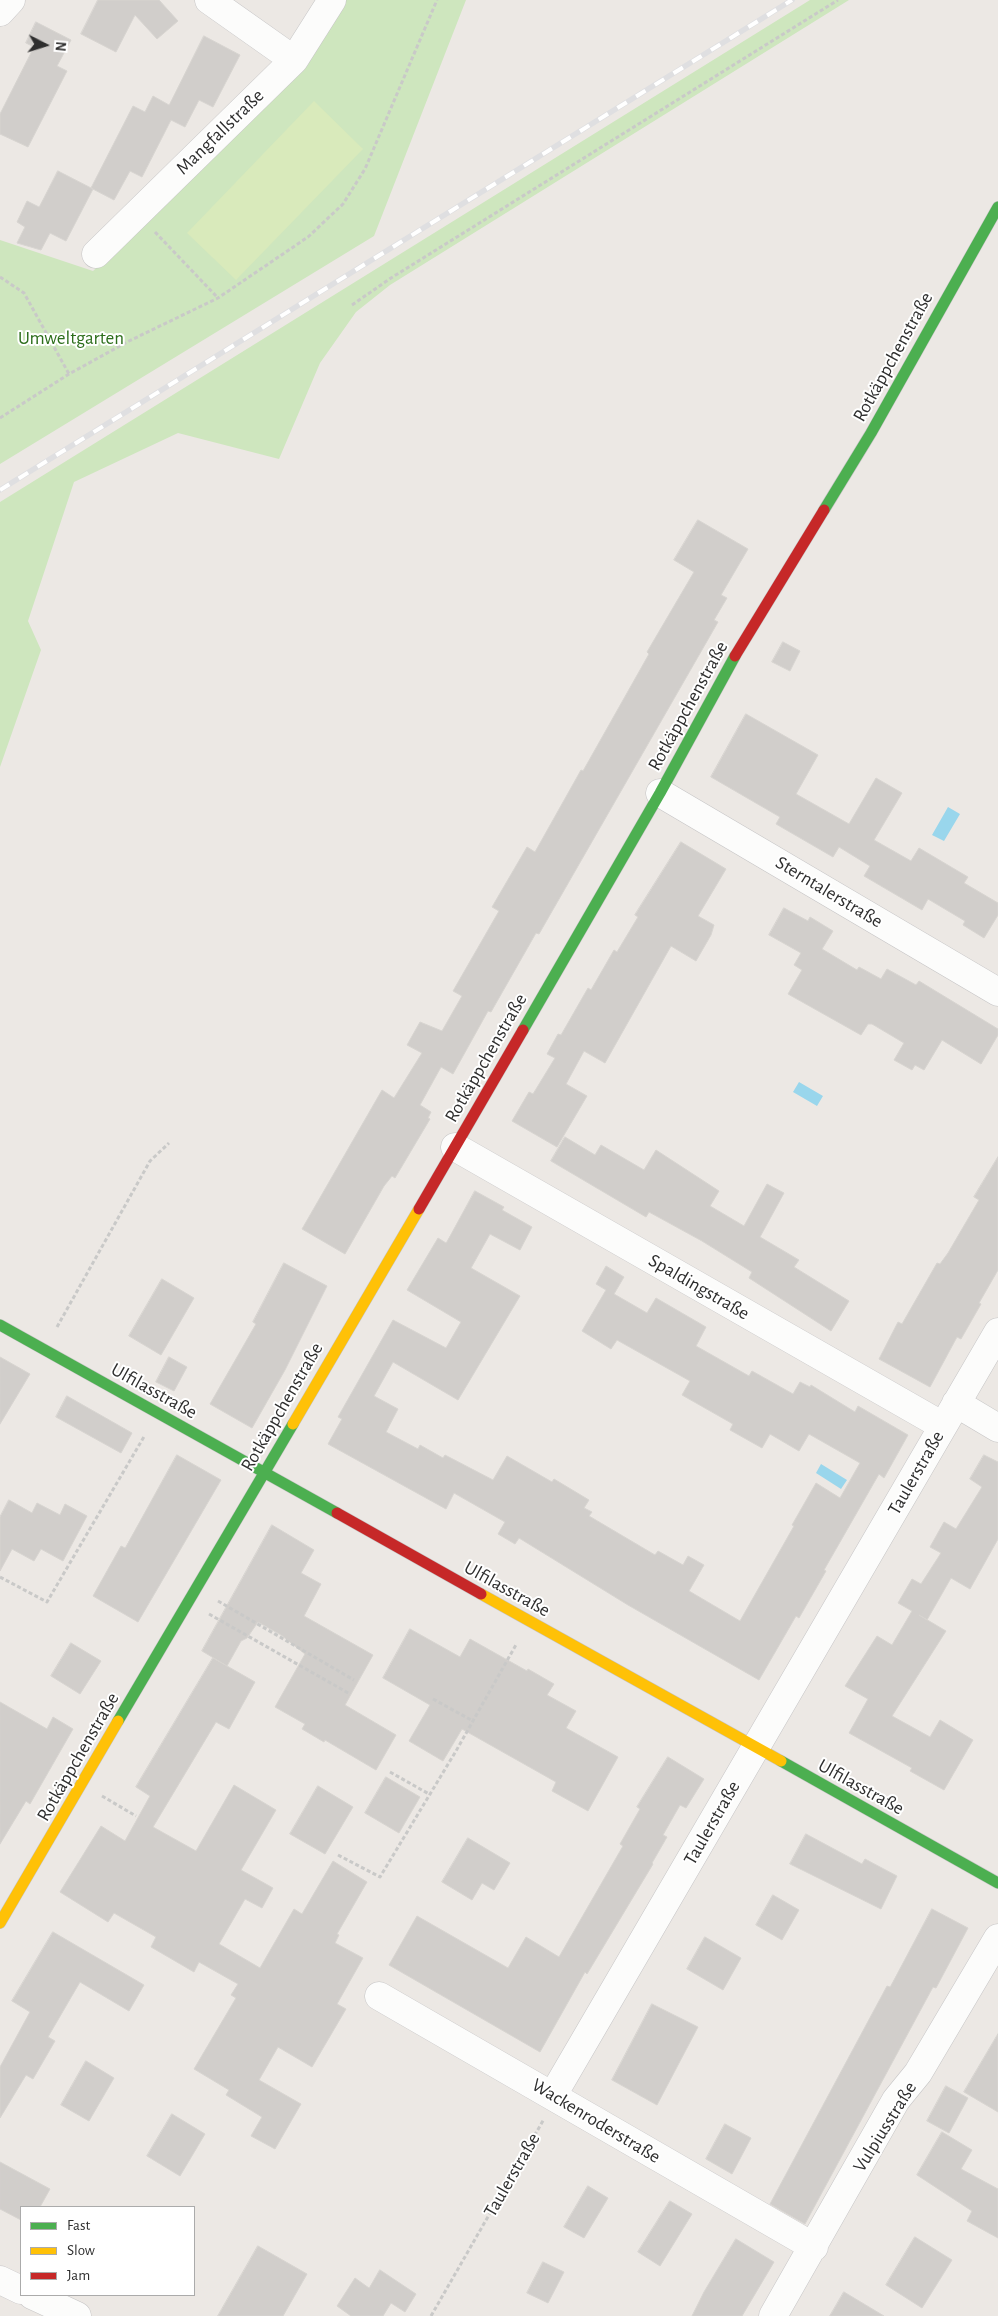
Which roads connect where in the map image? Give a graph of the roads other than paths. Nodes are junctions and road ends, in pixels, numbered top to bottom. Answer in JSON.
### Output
{"nodes":[{"id":1,"x":11,"y":0,"type":"edge"},
{"id":2,"x":209,"y":0,"type":"edge"},
{"id":3,"x":332,"y":0,"type":"edge"},
{"id":4,"x":0,"y":12,"type":"edge"},
{"id":5,"x":294,"y":60,"type":"junction"},
{"id":6,"x":998,"y":207,"type":"edge"},
{"id":7,"x":96,"y":254,"type":"dead end"},
{"id":8,"x":660,"y":792,"type":"junction"},
{"id":9,"x":998,"y":992,"type":"edge"},
{"id":10,"x":455,"y":1148,"type":"junction"},
{"id":11,"x":0,"y":1325,"type":"edge"},
{"id":12,"x":998,"y":1332,"type":"edge"},
{"id":13,"x":949,"y":1415,"type":"junction"},
{"id":14,"x":998,"y":1428,"type":"edge"},
{"id":15,"x":264,"y":1474,"type":"junction"},
{"id":16,"x":757,"y":1748,"type":"junction"},
{"id":17,"x":998,"y":1883,"type":"edge"},
{"id":18,"x":0,"y":1923,"type":"edge"},
{"id":19,"x":998,"y":1938,"type":"edge"},
{"id":20,"x":379,"y":1996,"type":"dead end"},
{"id":21,"x":553,"y":2095,"type":"junction"},
{"id":22,"x":814,"y":2246,"type":"junction"},
{"id":23,"x":0,"y":2280,"type":"edge"},
{"id":24,"x":20,"y":2290,"type":"edge"},
{"id":25,"x":34,"y":2296,"type":"edge"},
{"id":26,"x":77,"y":2316,"type":"edge"},
{"id":27,"x":773,"y":2316,"type":"edge"}],
"edges":[{"from":1,"to":4,"type":"street"},
{"from":2,"to":5,"type":"street"},
{"from":3,"to":5,"type":"street","name":"Mangfallstraße"},
{"from":5,"to":7,"type":"street","name":"Mangfallstraße"},
{"from":6,"to":8,"type":"street","name":"Rotkäppchenstraße"},
{"from":8,"to":9,"type":"street","name":"Sterntalerstraße"},
{"from":8,"to":10,"type":"street","name":"Rotkäppchenstraße"},
{"from":10,"to":13,"type":"street","name":"Spaldingstraße"},
{"from":10,"to":15,"type":"street","name":"Rotkäppchenstraße"},
{"from":11,"to":15,"type":"street","name":"Ulfilasstraße"},
{"from":12,"to":13,"type":"street","name":"Taulerstraße"},
{"from":13,"to":14,"type":"street","name":"Spaldingstraße"},
{"from":13,"to":16,"type":"street","name":"Taulerstraße"},
{"from":15,"to":16,"type":"street","name":"Ulfilasstraße"},
{"from":15,"to":18,"type":"street","name":"Rotkäppchenstraße"},
{"from":16,"to":17,"type":"street","name":"Ulfilasstraße"},
{"from":16,"to":21,"type":"street","name":"Taulerstraße"},
{"from":19,"to":22,"type":"street","name":"Vulpiusstraße"},
{"from":20,"to":21,"type":"street","name":"Wackenroderstraße"},
{"from":21,"to":22,"type":"street","name":"Wackenroderstraße"},
{"from":22,"to":27,"type":"street","name":"Vulpiusstraße"},
{"from":23,"to":24,"type":"street"},
{"from":25,"to":26,"type":"street"}]}
